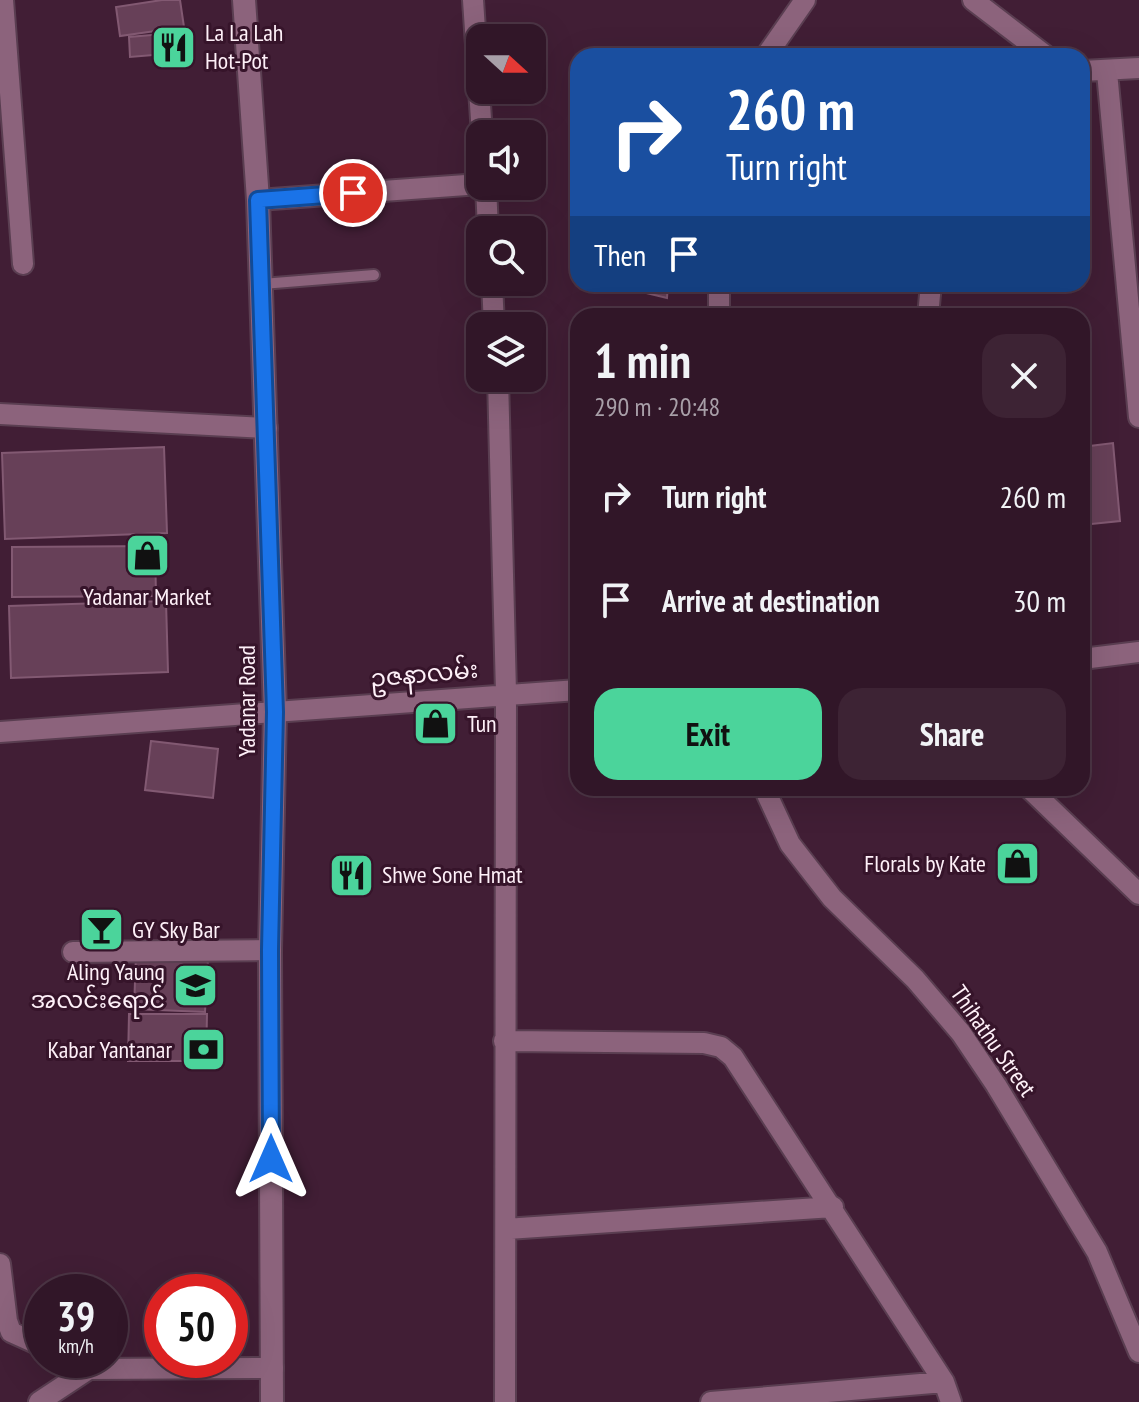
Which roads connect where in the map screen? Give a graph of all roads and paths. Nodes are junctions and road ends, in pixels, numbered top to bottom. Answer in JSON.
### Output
{"nodes":[{"id":1,"x":3,"y":0,"type":"edge"},
{"id":2,"x":244,"y":0,"type":"edge"},
{"id":3,"x":473,"y":0,"type":"edge"},
{"id":4,"x":805,"y":0,"type":"edge"},
{"id":5,"x":973,"y":0,"type":"edge"},
{"id":6,"x":772,"y":48,"type":"edge"},
{"id":7,"x":1036,"y":48,"type":"edge"},
{"id":8,"x":1139,"y":68,"type":"edge"},
{"id":9,"x":1090,"y":71,"type":"edge"},
{"id":10,"x":1107,"y":72,"type":"junction"},
{"id":11,"x":481,"y":120,"type":"edge"},
{"id":12,"x":466,"y":186,"type":"edge"},
{"id":13,"x":258,"y":200,"type":"junction"},
{"id":14,"x":23,"y":264,"type":"dead end"},
{"id":15,"x":374,"y":275,"type":"dead end"},
{"id":16,"x":260,"y":284,"type":"junction"},
{"id":17,"x":1134,"y":288,"type":"edge"},
{"id":18,"x":498,"y":392,"type":"edge"},
{"id":19,"x":1139,"y":409,"type":"edge"},
{"id":20,"x":0,"y":414,"type":"edge"},
{"id":21,"x":267,"y":428,"type":"junction"},
{"id":22,"x":1139,"y":652,"type":"edge"},
{"id":23,"x":1090,"y":658,"type":"edge"},
{"id":24,"x":570,"y":690,"type":"edge"},
{"id":25,"x":506,"y":693,"type":"junction"},
{"id":26,"x":275,"y":712,"type":"junction"},
{"id":27,"x":0,"y":732,"type":"edge"},
{"id":28,"x":768,"y":796,"type":"edge"},
{"id":29,"x":1037,"y":796,"type":"edge"},
{"id":30,"x":1137,"y":890,"type":"edge"},
{"id":31,"x":270,"y":950,"type":"junction"},
{"id":32,"x":73,"y":952,"type":"dead end"},
{"id":33,"x":504,"y":1041,"type":"junction"},
{"id":34,"x":833,"y":1207,"type":"junction"},
{"id":35,"x":506,"y":1229,"type":"junction"},
{"id":36,"x":0,"y":1264,"type":"edge"},
{"id":37,"x":24,"y":1338,"type":"edge"},
{"id":38,"x":1139,"y":1352,"type":"edge"},
{"id":39,"x":128,"y":1365,"type":"edge"},
{"id":40,"x":273,"y":1368,"type":"junction"},
{"id":41,"x":65,"y":1378,"type":"edge"},
{"id":42,"x":944,"y":1382,"type":"junction"},
{"id":43,"x":39,"y":1402,"type":"edge"},
{"id":44,"x":272,"y":1402,"type":"edge"},
{"id":45,"x":505,"y":1402,"type":"edge"},
{"id":46,"x":711,"y":1402,"type":"edge"},
{"id":47,"x":951,"y":1402,"type":"edge"}],
"edges":[{"from":1,"to":14,"type":"street"},
{"from":2,"to":13,"type":"main road","name":"Yadanar Road"},
{"from":3,"to":11,"type":"street"},
{"from":4,"to":6,"type":"street"},
{"from":5,"to":7,"type":"street"},
{"from":8,"to":10,"type":"street"},
{"from":9,"to":10,"type":"street"},
{"from":10,"to":17,"type":"street"},
{"from":12,"to":13,"type":"street"},
{"from":13,"to":16,"type":"main road","name":"Yadanar Road"},
{"from":15,"to":16,"type":"lane"},
{"from":16,"to":21,"type":"main road","name":"Yadanar Road"},
{"from":17,"to":19,"type":"street"},
{"from":18,"to":25,"type":"street"},
{"from":20,"to":21,"type":"street"},
{"from":21,"to":26,"type":"main road","name":"Yadanar Road"},
{"from":22,"to":23,"type":"street"},
{"from":24,"to":25,"type":"street","name":"ဥဇနာလမ်း"},
{"from":25,"to":26,"type":"street","name":"ဥဇနာလမ်း"},
{"from":25,"to":33,"type":"street"},
{"from":26,"to":27,"type":"street","name":"ဥဇနာလမ်း"},
{"from":26,"to":31,"type":"main road","name":"Yadanar Road"},
{"from":28,"to":38,"type":"street","name":"Thihathu Street"},
{"from":29,"to":30,"type":"street"},
{"from":31,"to":32,"type":"street"},
{"from":31,"to":40,"type":"main road","name":"Yadanar Road"},
{"from":33,"to":34,"type":"street"},
{"from":33,"to":35,"type":"street"},
{"from":34,"to":35,"type":"street"},
{"from":34,"to":42,"type":"street"},
{"from":35,"to":45,"type":"street"},
{"from":36,"to":37,"type":"street"},
{"from":39,"to":40,"type":"street"},
{"from":40,"to":44,"type":"main road","name":"Yadanar Road"},
{"from":41,"to":43,"type":"street"},
{"from":42,"to":46,"type":"street"},
{"from":42,"to":47,"type":"street"}]}
